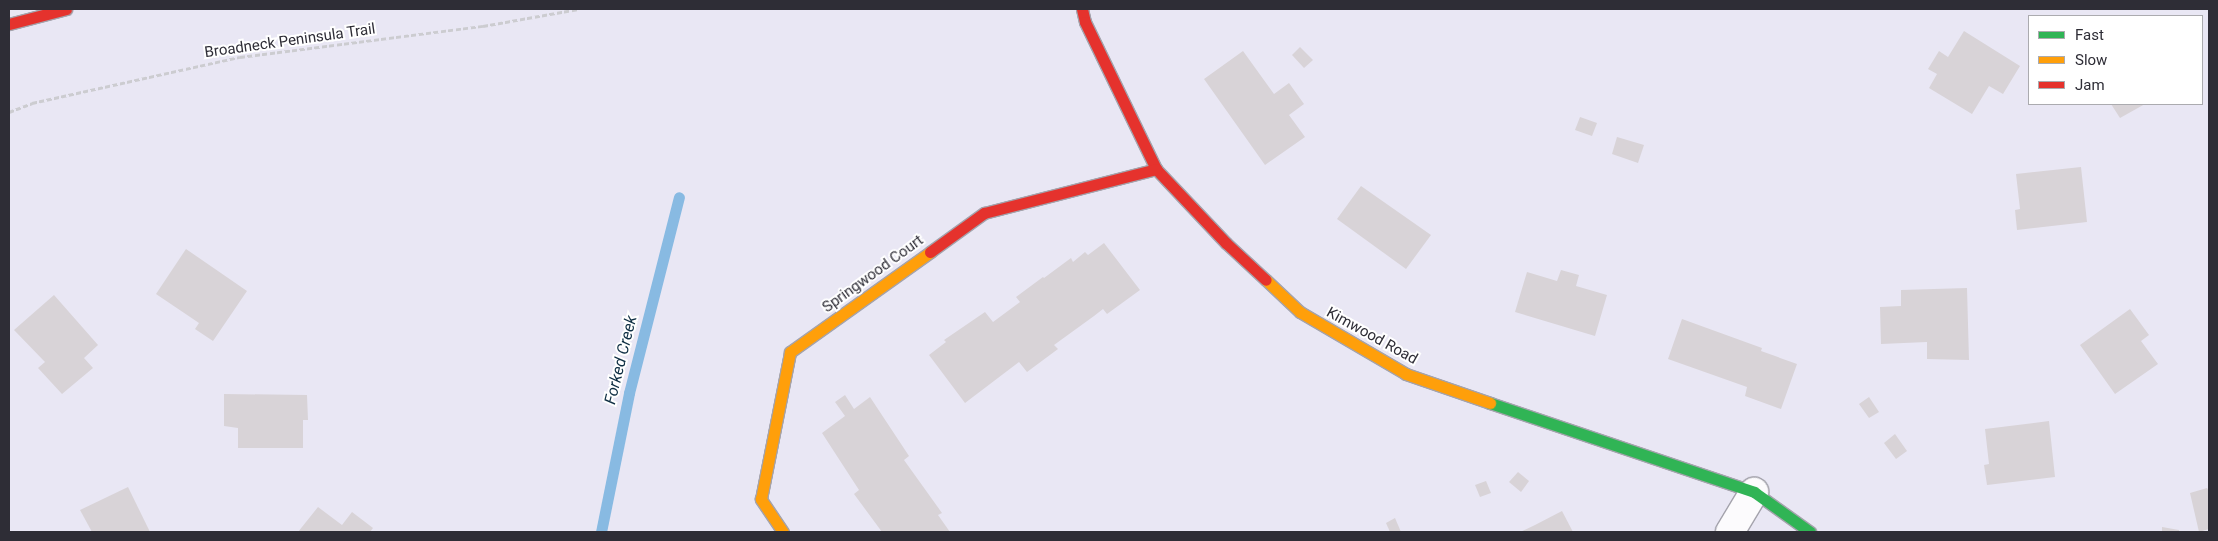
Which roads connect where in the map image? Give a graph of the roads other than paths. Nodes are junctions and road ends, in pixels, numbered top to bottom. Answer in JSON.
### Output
{"nodes":[{"id":1,"x":66,"y":9,"type":"edge"},
{"id":2,"x":1082,"y":9,"type":"edge"},
{"id":3,"x":9,"y":24,"type":"edge"},
{"id":4,"x":1156,"y":169,"type":"junction"},
{"id":5,"x":1754,"y":492,"type":"junction"},
{"id":6,"x":783,"y":532,"type":"edge"},
{"id":7,"x":1730,"y":532,"type":"edge"},
{"id":8,"x":1810,"y":532,"type":"edge"}],
"edges":[{"from":1,"to":3,"type":"street"},
{"from":2,"to":4,"type":"street","name":"Kimwood Road"},
{"from":4,"to":5,"type":"street","name":"Kimwood Road"},
{"from":4,"to":6,"type":"street","name":"Springwood Court"},
{"from":5,"to":7,"type":"street"},
{"from":5,"to":8,"type":"street","name":"Kimwood Road"}]}
